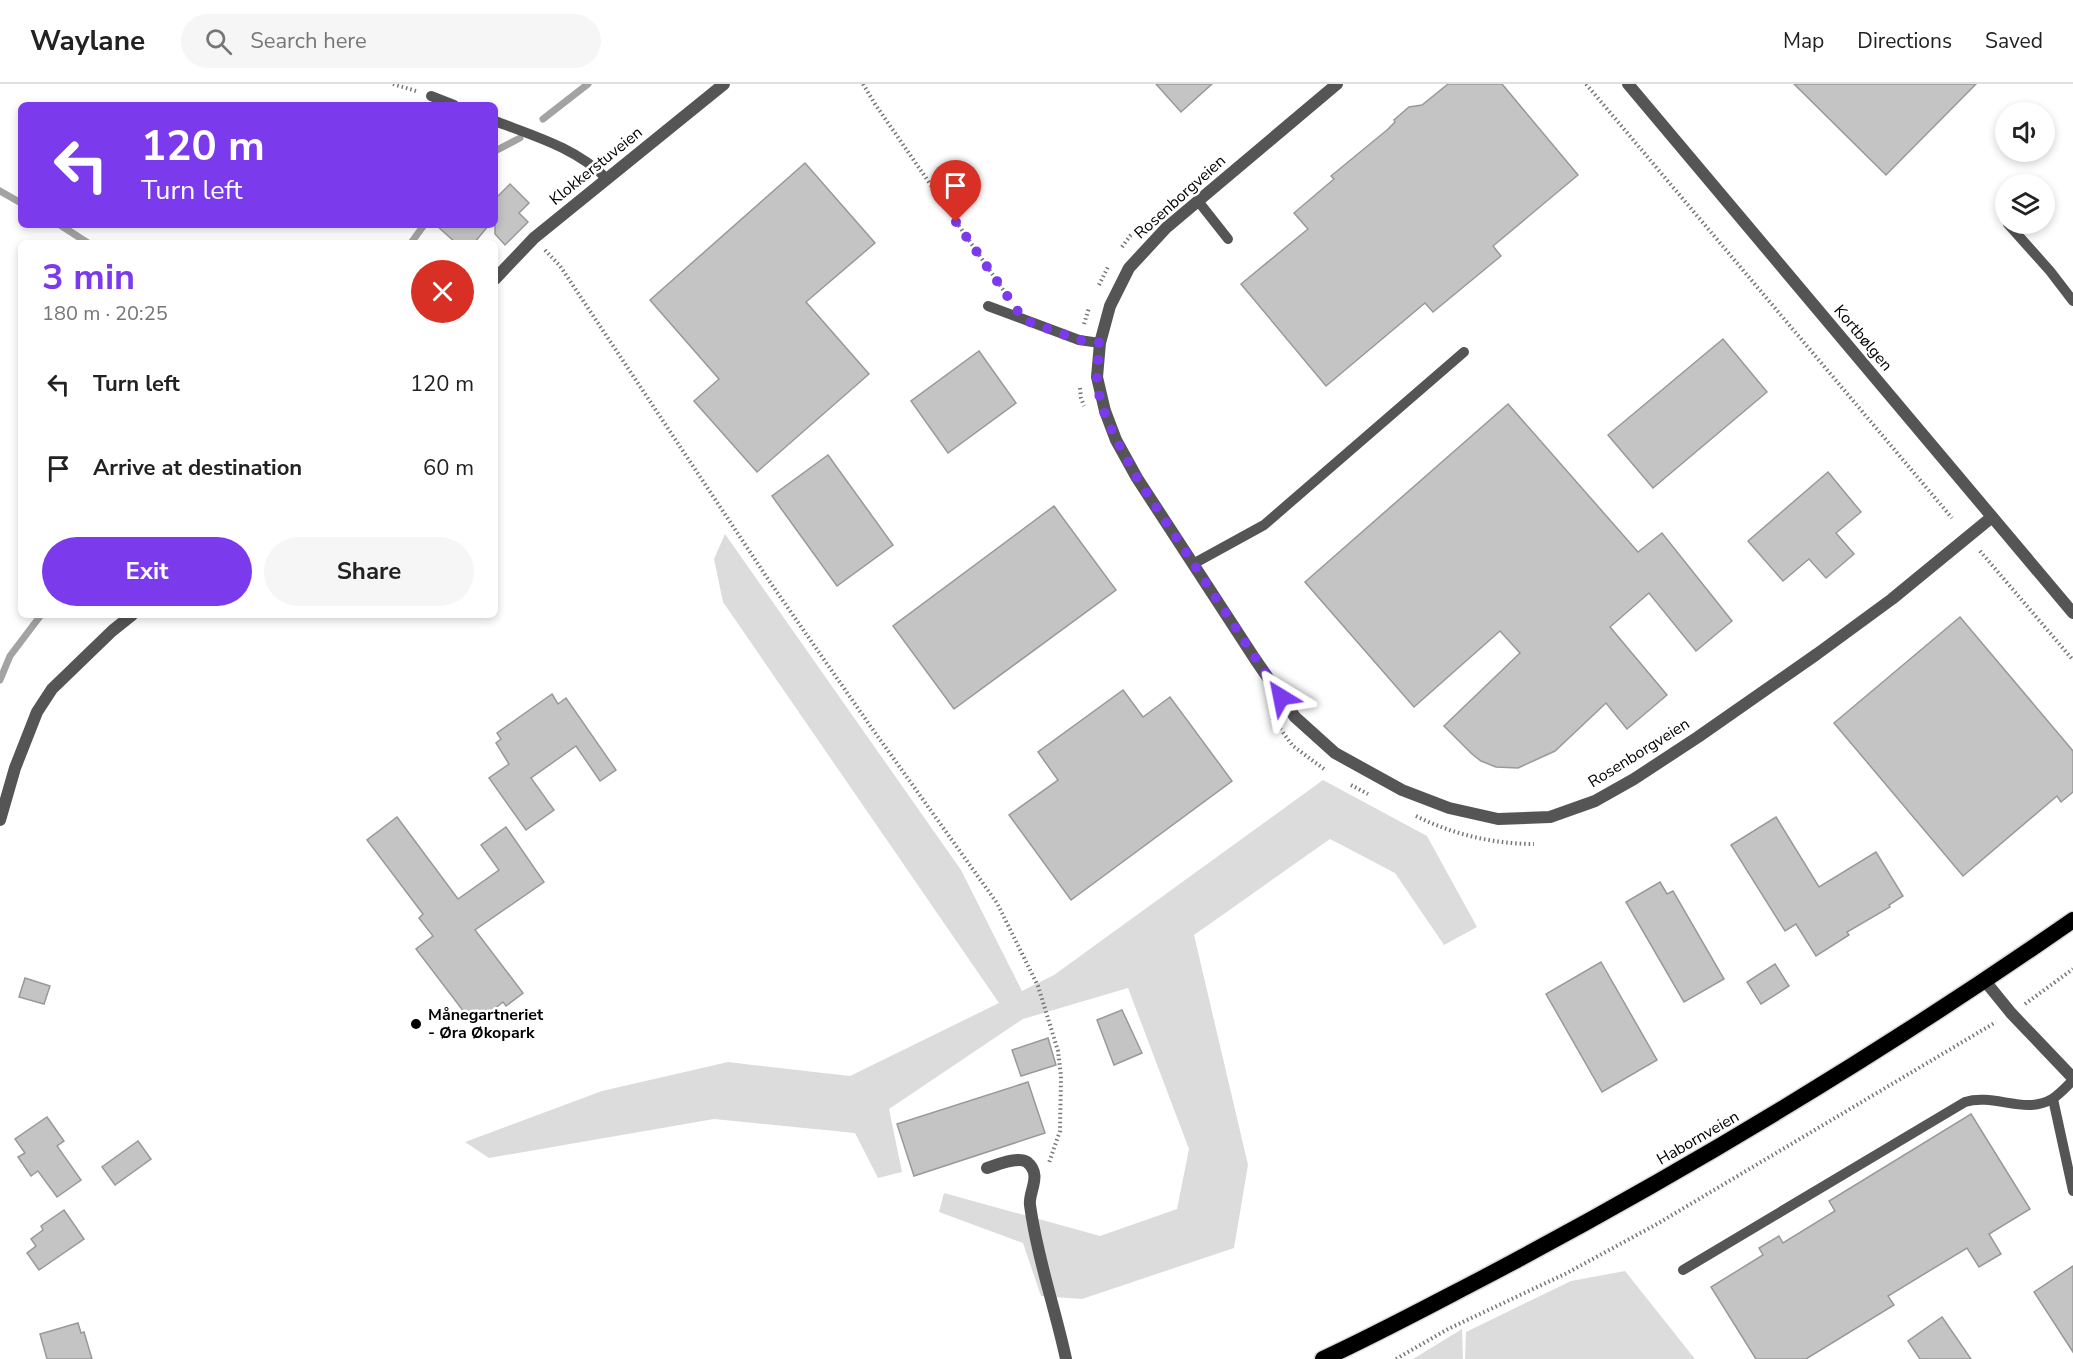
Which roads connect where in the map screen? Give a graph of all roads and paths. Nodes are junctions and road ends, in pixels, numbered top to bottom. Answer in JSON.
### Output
{"nodes":[{"id":1,"x":393,"y":84,"type":"edge"},
{"id":2,"x":724,"y":84,"type":"edge"},
{"id":3,"x":863,"y":84,"type":"edge"},
{"id":4,"x":1337,"y":84,"type":"edge"},
{"id":5,"x":1586,"y":84,"type":"edge"},
{"id":6,"x":1628,"y":84,"type":"edge"},
{"id":7,"x":431,"y":96,"type":"joint"},
{"id":8,"x":446,"y":102,"type":"edge"},
{"id":9,"x":498,"y":122,"type":"edge"},
{"id":10,"x":606,"y":178,"type":"junction"},
{"id":11,"x":1198,"y":201,"type":"junction"},
{"id":12,"x":1147,"y":222,"type":"dead end"},
{"id":13,"x":2017,"y":234,"type":"edge"},
{"id":14,"x":534,"y":238,"type":"junction"},
{"id":15,"x":1228,"y":239,"type":"dead end"},
{"id":16,"x":1117,"y":255,"type":"dead end"},
{"id":17,"x":1111,"y":262,"type":"dead end"},
{"id":18,"x":498,"y":276,"type":"edge"},
{"id":19,"x":1097,"y":289,"type":"dead end"},
{"id":20,"x":2073,"y":301,"type":"edge"},
{"id":21,"x":1091,"y":304,"type":"dead end"},
{"id":22,"x":988,"y":306,"type":"dead end"},
{"id":23,"x":1024,"y":320,"type":"junction"},
{"id":24,"x":1079,"y":340,"type":"junction"},
{"id":25,"x":1100,"y":343,"type":"junction"},
{"id":26,"x":1464,"y":352,"type":"dead end"},
{"id":27,"x":1079,"y":378,"type":"dead end"},
{"id":28,"x":1085,"y":408,"type":"dead end"},
{"id":29,"x":1992,"y":517,"type":"junction"},
{"id":30,"x":1952,"y":518,"type":"dead end"},
{"id":31,"x":1980,"y":551,"type":"dead end"},
{"id":32,"x":1193,"y":564,"type":"junction"},
{"id":33,"x":2073,"y":613,"type":"edge"},
{"id":34,"x":128,"y":618,"type":"edge"},
{"id":35,"x":2073,"y":660,"type":"edge"},
{"id":36,"x":1266,"y":710,"type":"dead end"},
{"id":37,"x":1332,"y":773,"type":"dead end"},
{"id":38,"x":1342,"y":779,"type":"dead end"},
{"id":39,"x":1372,"y":795,"type":"dead end"},
{"id":40,"x":1411,"y":814,"type":"dead end"},
{"id":41,"x":0,"y":820,"type":"edge"},
{"id":42,"x":1534,"y":844,"type":"dead end"},
{"id":43,"x":2073,"y":920,"type":"edge"},
{"id":44,"x":2073,"y":969,"type":"edge"},
{"id":45,"x":1984,"y":981,"type":"junction"},
{"id":46,"x":2011,"y":1013,"type":"junction"},
{"id":47,"x":2073,"y":1079,"type":"edge"},
{"id":48,"x":2053,"y":1099,"type":"junction"},
{"id":49,"x":987,"y":1168,"type":"dead end"},
{"id":50,"x":1035,"y":1183,"type":"junction"},
{"id":51,"x":2073,"y":1191,"type":"edge"},
{"id":52,"x":1683,"y":1270,"type":"dead end"},
{"id":53,"x":1066,"y":1359,"type":"edge"},
{"id":54,"x":1323,"y":1359,"type":"edge"},
{"id":55,"x":1396,"y":1359,"type":"edge"}],
"edges":[{"from":1,"to":7,"type":"path"},
{"from":2,"to":10,"type":"street","name":"Klokkerstuveien"},
{"from":3,"to":23,"type":"path"},
{"from":4,"to":11,"type":"street","name":"Rosenborgveien"},
{"from":5,"to":30,"type":"path"},
{"from":6,"to":29,"type":"street","name":"Kortbølgen"},
{"from":7,"to":8,"type":"lane"},
{"from":9,"to":10,"type":"lane"},
{"from":10,"to":14,"type":"street","name":"Klokkerstuveien"},
{"from":11,"to":15,"type":"lane"},
{"from":11,"to":25,"type":"street","name":"Rosenborgveien"},
{"from":12,"to":16,"type":"path"},
{"from":13,"to":20,"type":"lane"},
{"from":14,"to":18,"type":"street","name":"Klokkerstuveien"},
{"from":14,"to":50,"type":"path"},
{"from":17,"to":19,"type":"path"},
{"from":21,"to":24,"type":"path"},
{"from":22,"to":23,"type":"lane"},
{"from":23,"to":24,"type":"lane"},
{"from":24,"to":25,"type":"lane"},
{"from":25,"to":32,"type":"street","name":"Rosenborgveien"},
{"from":26,"to":32,"type":"lane"},
{"from":27,"to":28,"type":"path"},
{"from":29,"to":32,"type":"street","name":"Rosenborgveien"},
{"from":29,"to":33,"type":"street","name":"Kortbølgen"},
{"from":31,"to":35,"type":"path"},
{"from":34,"to":41,"type":"street"},
{"from":36,"to":37,"type":"path"},
{"from":38,"to":39,"type":"path"},
{"from":40,"to":42,"type":"path"},
{"from":43,"to":45,"type":"highway","name":"Habornveien"},
{"from":44,"to":46,"type":"path"},
{"from":45,"to":46,"type":"street"},
{"from":45,"to":54,"type":"highway","name":"Habornveien"},
{"from":46,"to":47,"type":"street"},
{"from":46,"to":55,"type":"path"},
{"from":47,"to":48,"type":"lane"},
{"from":48,"to":51,"type":"lane"},
{"from":48,"to":52,"type":"lane"},
{"from":49,"to":50,"type":"street"},
{"from":50,"to":53,"type":"street"}]}
